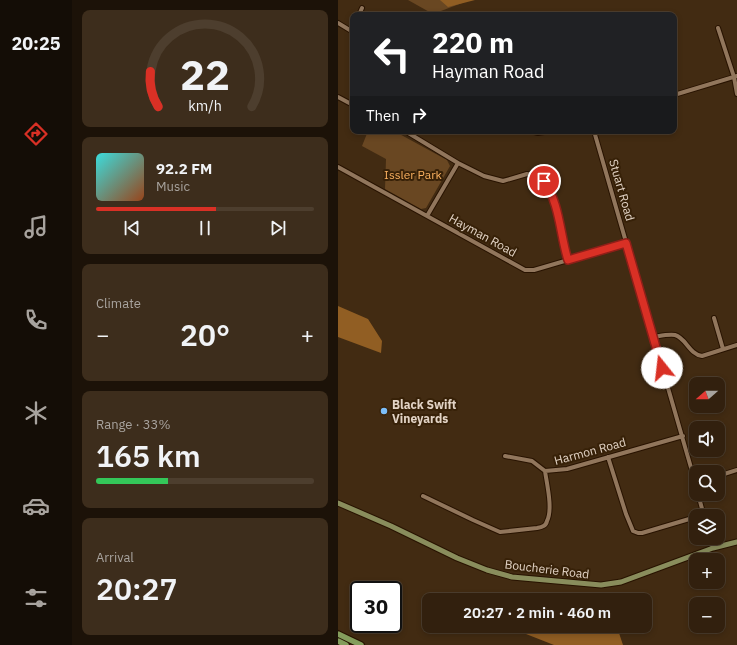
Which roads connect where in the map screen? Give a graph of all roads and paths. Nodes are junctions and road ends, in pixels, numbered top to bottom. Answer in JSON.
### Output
{"nodes":[{"id":1,"x":362,"y":8,"type":"dead end"},
{"id":2,"x":360,"y":12,"type":"edge"},
{"id":3,"x":338,"y":23,"type":"edge"},
{"id":4,"x":718,"y":28,"type":"dead end"},
{"id":5,"x":350,"y":30,"type":"edge"},
{"id":6,"x":735,"y":77,"type":"edge"},
{"id":7,"x":677,"y":94,"type":"edge"},
{"id":8,"x":737,"y":94,"type":"edge"},
{"id":9,"x":338,"y":97,"type":"edge"},
{"id":10,"x":350,"y":103,"type":"edge"},
{"id":11,"x":410,"y":134,"type":"edge"},
{"id":12,"x":595,"y":134,"type":"edge"},
{"id":13,"x":458,"y":164,"type":"junction"},
{"id":14,"x":338,"y":167,"type":"edge"},
{"id":15,"x":427,"y":216,"type":"junction"},
{"id":16,"x":626,"y":243,"type":"junction"},
{"id":17,"x":568,"y":260,"type":"junction"},
{"id":18,"x":714,"y":318,"type":"dead end"},
{"id":19,"x":653,"y":337,"type":"junction"},
{"id":20,"x":737,"y":345,"type":"edge"},
{"id":21,"x":723,"y":349,"type":"junction"},
{"id":22,"x":683,"y":436,"type":"junction"},
{"id":23,"x":505,"y":456,"type":"dead end"},
{"id":24,"x":608,"y":457,"type":"junction"},
{"id":25,"x":691,"y":465,"type":"edge"},
{"id":26,"x":737,"y":470,"type":"edge"},
{"id":27,"x":545,"y":471,"type":"junction"},
{"id":28,"x":725,"y":474,"type":"edge"},
{"id":29,"x":423,"y":496,"type":"dead end"},
{"id":30,"x":338,"y":502,"type":"edge"},
{"id":31,"x":689,"y":519,"type":"edge"},
{"id":32,"x":737,"y":542,"type":"edge"},
{"id":33,"x":712,"y":545,"type":"edge"},
{"id":34,"x":713,"y":548,"type":"junction"},
{"id":35,"x":338,"y":634,"type":"edge"},
{"id":36,"x":338,"y":641,"type":"edge"},
{"id":37,"x":346,"y":645,"type":"edge"},
{"id":38,"x":361,"y":645,"type":"edge"}],
"edges":[{"from":1,"to":2,"type":"street"},
{"from":3,"to":5,"type":"street"},
{"from":4,"to":6,"type":"street"},
{"from":6,"to":7,"type":"street"},
{"from":6,"to":8,"type":"street"},
{"from":9,"to":10,"type":"street"},
{"from":11,"to":13,"type":"street"},
{"from":12,"to":16,"type":"street","name":"Stuart Road"},
{"from":13,"to":15,"type":"street"},
{"from":13,"to":17,"type":"street"},
{"from":14,"to":15,"type":"street","name":"Hayman Road"},
{"from":15,"to":17,"type":"street","name":"Hayman Road"},
{"from":16,"to":17,"type":"street","name":"Hayman Road"},
{"from":16,"to":19,"type":"street","name":"Stuart Road"},
{"from":18,"to":21,"type":"street"},
{"from":19,"to":21,"type":"street"},
{"from":19,"to":22,"type":"street","name":"Stuart Road"},
{"from":20,"to":21,"type":"street"},
{"from":22,"to":24,"type":"street","name":"Harmon Road"},
{"from":22,"to":25,"type":"street","name":"Stuart Road"},
{"from":23,"to":27,"type":"street","name":"Harmon Road"},
{"from":24,"to":27,"type":"street","name":"Harmon Road"},
{"from":24,"to":31,"type":"street"},
{"from":26,"to":28,"type":"street"},
{"from":27,"to":29,"type":"street"},
{"from":30,"to":34,"type":"main road","name":"Boucherie Road"},
{"from":32,"to":34,"type":"main road","name":"Boucherie Road"},
{"from":33,"to":34,"type":"street"},
{"from":35,"to":38,"type":"highway"},
{"from":36,"to":37,"type":"highway"}]}
